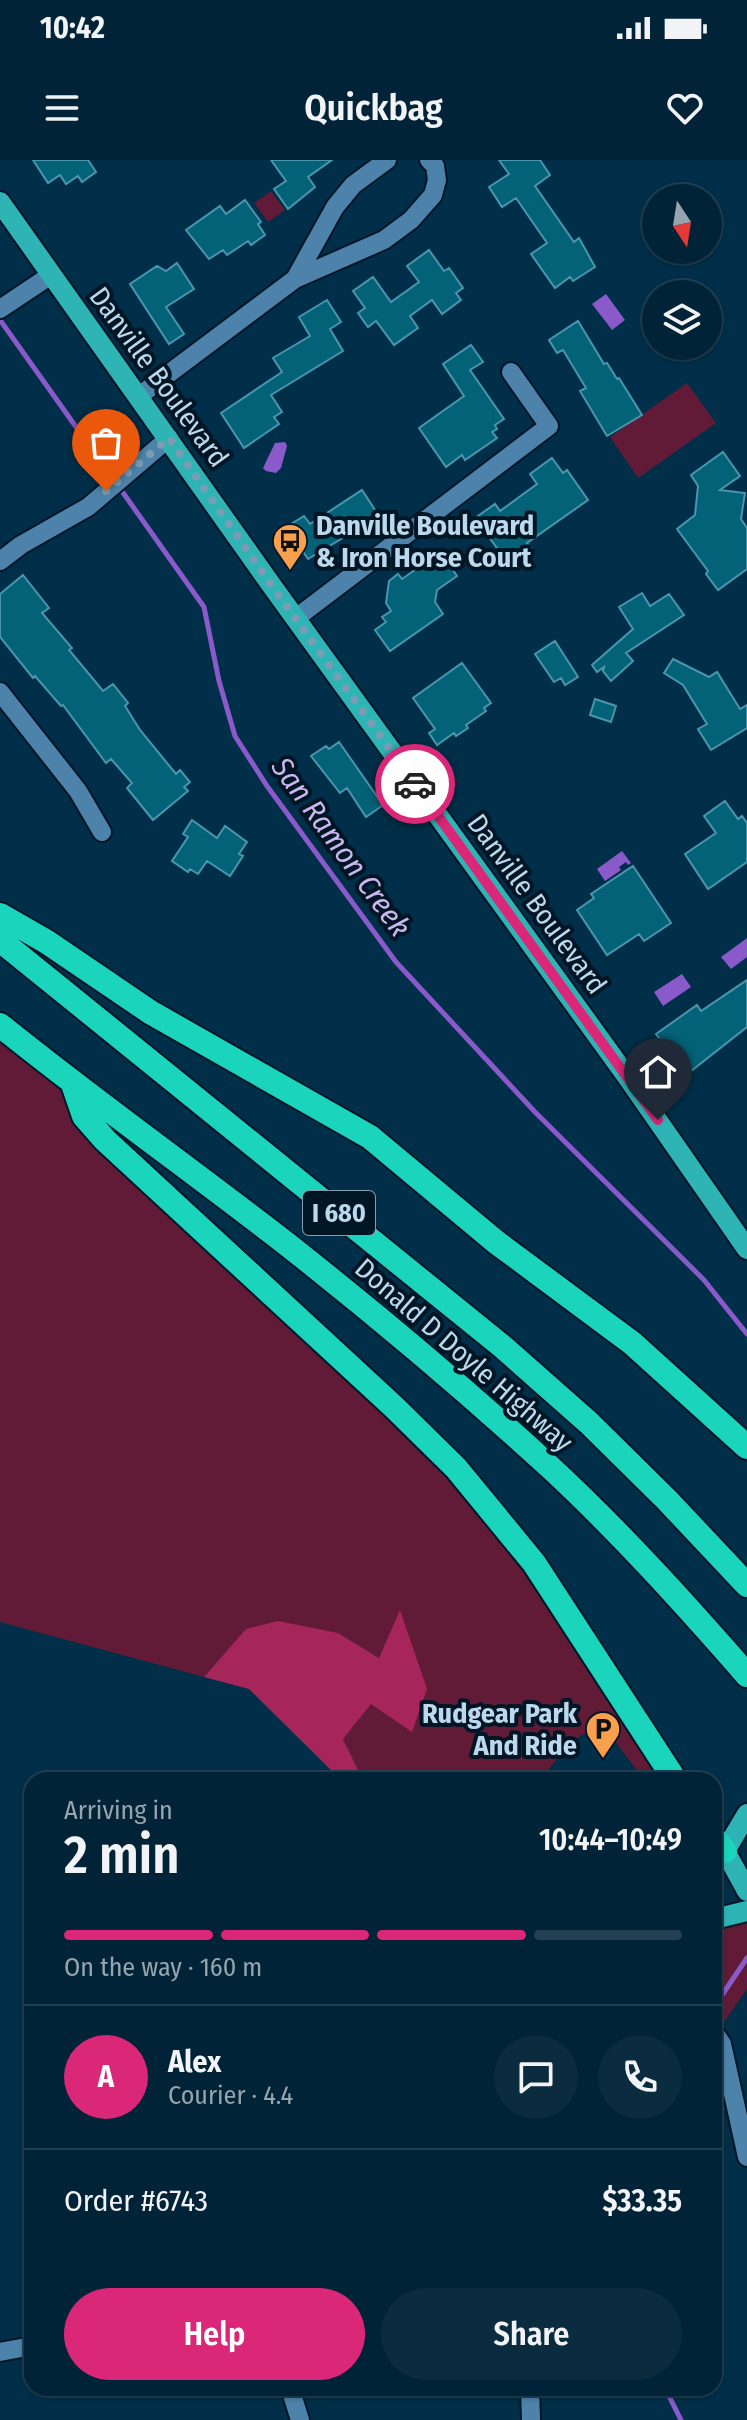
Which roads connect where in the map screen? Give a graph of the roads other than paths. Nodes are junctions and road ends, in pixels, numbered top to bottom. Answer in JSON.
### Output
{"nodes":[{"id":1,"x":387,"y":160,"type":"edge"},
{"id":2,"x":429,"y":160,"type":"edge"},
{"id":3,"x":0,"y":202,"type":"edge"},
{"id":4,"x":51,"y":275,"type":"junction"},
{"id":5,"x":295,"y":279,"type":"junction"},
{"id":6,"x":0,"y":309,"type":"edge"},
{"id":7,"x":511,"y":372,"type":"dead end"},
{"id":8,"x":139,"y":396,"type":"junction"},
{"id":9,"x":169,"y":438,"type":"junction"},
{"id":10,"x":0,"y":561,"type":"edge"},
{"id":11,"x":296,"y":618,"type":"junction"},
{"id":12,"x":0,"y":692,"type":"edge"},
{"id":13,"x":102,"y":832,"type":"dead end"},
{"id":14,"x":0,"y":915,"type":"edge"},
{"id":15,"x":0,"y":940,"type":"edge"},
{"id":16,"x":0,"y":1025,"type":"edge"},
{"id":17,"x":73,"y":1084,"type":"junction"},
{"id":18,"x":747,"y":1249,"type":"edge"},
{"id":19,"x":747,"y":1447,"type":"edge"},
{"id":20,"x":747,"y":1585,"type":"edge"},
{"id":21,"x":747,"y":1675,"type":"edge"},
{"id":22,"x":670,"y":1772,"type":"edge"},
{"id":23,"x":746,"y":1821,"type":"edge"},
{"id":24,"x":722,"y":1848,"type":"edge"},
{"id":25,"x":722,"y":1857,"type":"edge"},
{"id":26,"x":747,"y":1891,"type":"edge"},
{"id":27,"x":747,"y":1911,"type":"edge"},
{"id":28,"x":722,"y":1917,"type":"edge"},
{"id":29,"x":722,"y":2044,"type":"edge"},
{"id":30,"x":747,"y":2157,"type":"edge"},
{"id":31,"x":24,"y":2348,"type":"edge"},
{"id":32,"x":0,"y":2352,"type":"edge"},
{"id":33,"x":292,"y":2396,"type":"edge"},
{"id":34,"x":530,"y":2396,"type":"edge"},
{"id":35,"x":300,"y":2420,"type":"edge"},
{"id":36,"x":531,"y":2420,"type":"edge"}],
"edges":[{"from":1,"to":5,"type":"street"},
{"from":2,"to":5,"type":"street"},
{"from":3,"to":4,"type":"main road","name":"Danville Boulevard"},
{"from":4,"to":6,"type":"street"},
{"from":4,"to":8,"type":"main road","name":"Danville Boulevard"},
{"from":5,"to":8,"type":"street"},
{"from":7,"to":11,"type":"street"},
{"from":8,"to":9,"type":"main road","name":"Danville Boulevard"},
{"from":9,"to":10,"type":"street"},
{"from":9,"to":11,"type":"main road","name":"Danville Boulevard"},
{"from":11,"to":18,"type":"main road","name":"Danville Boulevard"},
{"from":12,"to":13,"type":"street"},
{"from":14,"to":19,"type":"highway"},
{"from":15,"to":20,"type":"highway","name":"Donald D Doyle Highway","number":"I 680"},
{"from":16,"to":17,"type":"highway","name":"Donald D Doyle Highway","number":"I 680"},
{"from":17,"to":21,"type":"highway","name":"Donald D Doyle Highway","number":"I 680"},
{"from":17,"to":22,"type":"highway"},
{"from":23,"to":24,"type":"main road"},
{"from":25,"to":26,"type":"main road"},
{"from":27,"to":28,"type":"main road"},
{"from":29,"to":30,"type":"street"},
{"from":31,"to":32,"type":"street"},
{"from":33,"to":35,"type":"street"},
{"from":34,"to":36,"type":"street"}]}
